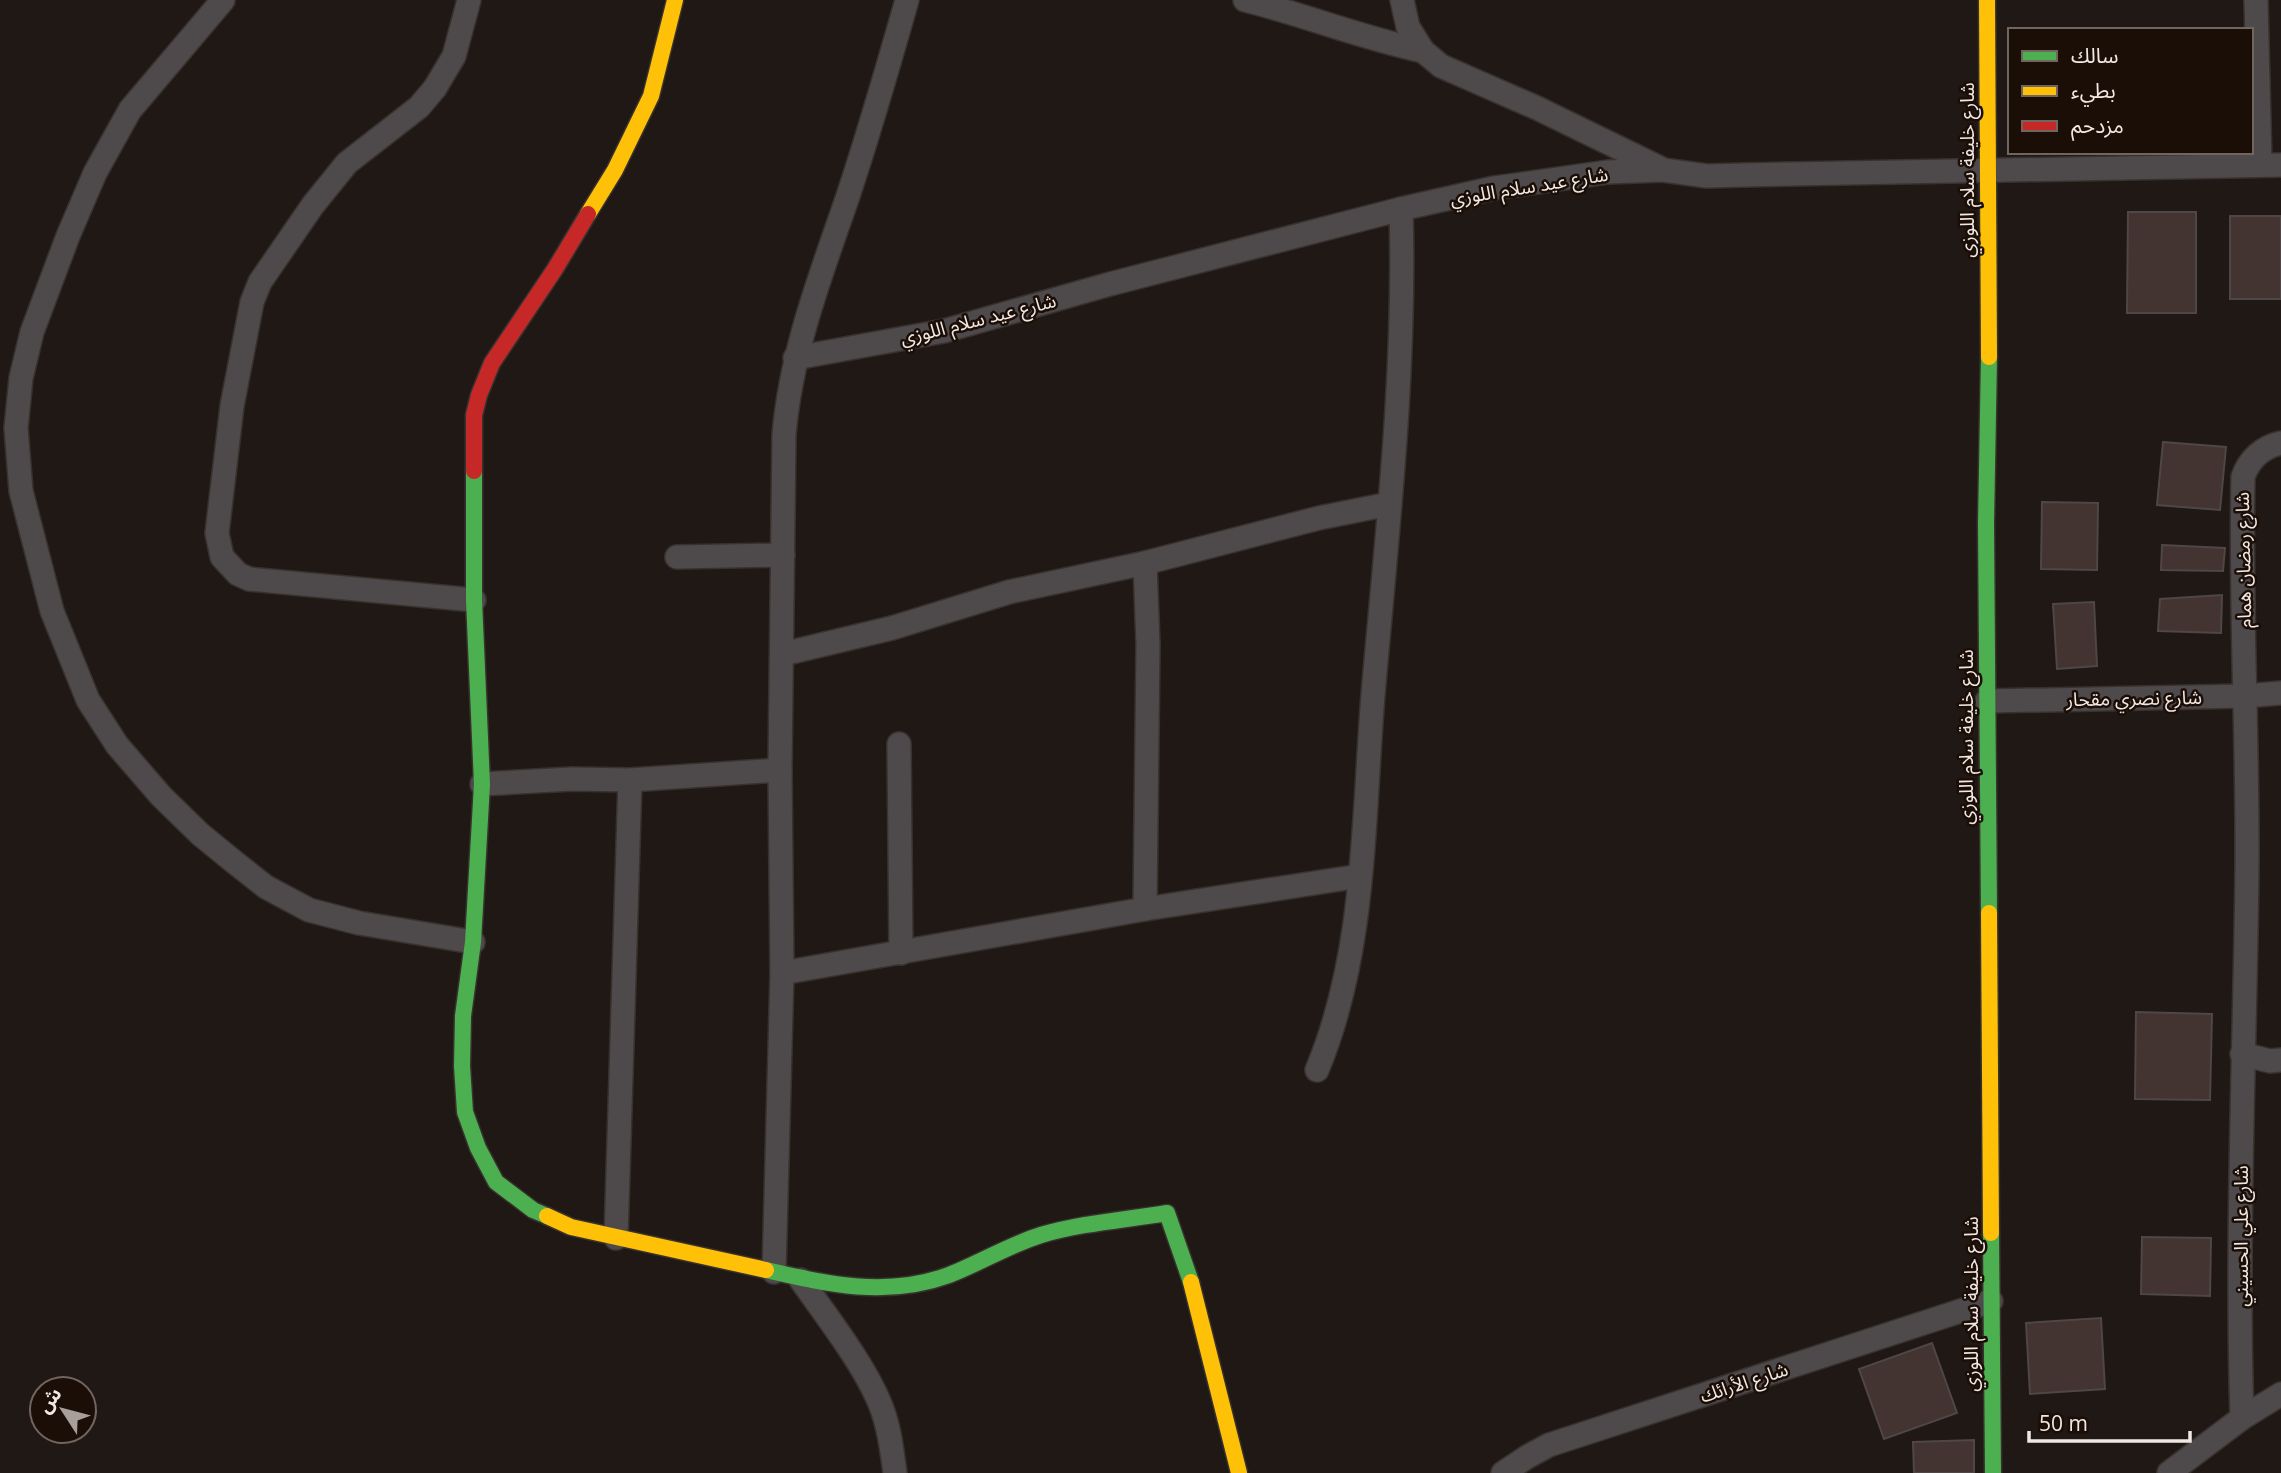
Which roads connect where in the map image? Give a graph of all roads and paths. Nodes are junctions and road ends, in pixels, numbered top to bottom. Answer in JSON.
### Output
{"nodes":[{"id":1,"x":223,"y":0,"type":"edge"},
{"id":2,"x":469,"y":0,"type":"edge"},
{"id":3,"x":675,"y":0,"type":"edge"},
{"id":4,"x":907,"y":0,"type":"edge"},
{"id":5,"x":1245,"y":0,"type":"edge"},
{"id":6,"x":1402,"y":0,"type":"edge"},
{"id":7,"x":1987,"y":0,"type":"edge"},
{"id":8,"x":2256,"y":0,"type":"edge"},
{"id":9,"x":1423,"y":51,"type":"junction"},
{"id":10,"x":2271,"y":165,"type":"edge"},
{"id":11,"x":1663,"y":170,"type":"junction"},
{"id":12,"x":1988,"y":171,"type":"junction"},
{"id":13,"x":1401,"y":209,"type":"junction"},
{"id":14,"x":795,"y":358,"type":"junction"},
{"id":15,"x":2281,"y":443,"type":"edge"},
{"id":16,"x":1389,"y":504,"type":"junction"},
{"id":17,"x":783,"y":555,"type":"junction"},
{"id":18,"x":677,"y":557,"type":"dead end"},
{"id":19,"x":1145,"y":563,"type":"junction"},
{"id":20,"x":474,"y":600,"type":"junction"},
{"id":21,"x":783,"y":654,"type":"junction"},
{"id":22,"x":2281,"y":693,"type":"edge"},
{"id":23,"x":2245,"y":696,"type":"junction"},
{"id":24,"x":1987,"y":701,"type":"junction"},
{"id":25,"x":899,"y":744,"type":"dead end"},
{"id":26,"x":780,"y":770,"type":"junction"},
{"id":27,"x":630,"y":780,"type":"junction"},
{"id":28,"x":482,"y":784,"type":"junction"},
{"id":29,"x":1360,"y":876,"type":"junction"},
{"id":30,"x":1145,"y":909,"type":"junction"},
{"id":31,"x":473,"y":942,"type":"junction"},
{"id":32,"x":901,"y":953,"type":"junction"},
{"id":33,"x":782,"y":973,"type":"junction"},
{"id":34,"x":2242,"y":1054,"type":"junction"},
{"id":35,"x":2281,"y":1060,"type":"edge"},
{"id":36,"x":1317,"y":1070,"type":"dead end"},
{"id":37,"x":616,"y":1238,"type":"junction"},
{"id":38,"x":774,"y":1272,"type":"junction"},
{"id":39,"x":801,"y":1280,"type":"junction"},
{"id":40,"x":1991,"y":1301,"type":"junction"},
{"id":41,"x":2281,"y":1394,"type":"edge"},
{"id":42,"x":2242,"y":1418,"type":"junction"},
{"id":43,"x":895,"y":1473,"type":"edge"},
{"id":44,"x":1239,"y":1473,"type":"edge"},
{"id":45,"x":1503,"y":1473,"type":"edge"},
{"id":46,"x":1993,"y":1473,"type":"edge"},
{"id":47,"x":2169,"y":1473,"type":"edge"}],
"edges":[{"from":1,"to":31,"type":"street"},
{"from":2,"to":20,"type":"street"},
{"from":3,"to":20,"type":"street"},
{"from":4,"to":14,"type":"street"},
{"from":5,"to":9,"type":"street"},
{"from":6,"to":9,"type":"street"},
{"from":7,"to":12,"type":"street","name":"شارع خليفة سلام اللوزي"},
{"from":8,"to":10,"type":"street"},
{"from":9,"to":11,"type":"street"},
{"from":10,"to":12,"type":"street","name":"شارع عيد سلام اللوزي"},
{"from":11,"to":12,"type":"street","name":"شارع عيد سلام اللوزي"},
{"from":11,"to":13,"type":"street","name":"شارع عيد سلام اللوزي"},
{"from":12,"to":24,"type":"street","name":"شارع خليفة سلام اللوزي"},
{"from":13,"to":14,"type":"street","name":"شارع عيد سلام اللوزي"},
{"from":13,"to":16,"type":"street"},
{"from":14,"to":17,"type":"street"},
{"from":15,"to":23,"type":"street","name":"شارع رمضان همام"},
{"from":16,"to":19,"type":"street"},
{"from":16,"to":29,"type":"street"},
{"from":17,"to":18,"type":"street"},
{"from":17,"to":21,"type":"street"},
{"from":19,"to":21,"type":"street"},
{"from":19,"to":30,"type":"street"},
{"from":20,"to":28,"type":"street"},
{"from":21,"to":26,"type":"street"},
{"from":22,"to":23,"type":"street","name":"شارع نصري مقحار"},
{"from":23,"to":24,"type":"street","name":"شارع نصري مقحار"},
{"from":23,"to":34,"type":"street","name":"شارع علي الحسيني"},
{"from":24,"to":40,"type":"street","name":"شارع خليفة سلام اللوزي"},
{"from":25,"to":32,"type":"street"},
{"from":26,"to":27,"type":"street"},
{"from":26,"to":33,"type":"street"},
{"from":27,"to":28,"type":"street"},
{"from":27,"to":37,"type":"street"},
{"from":28,"to":31,"type":"street"},
{"from":29,"to":30,"type":"street"},
{"from":29,"to":36,"type":"street"},
{"from":30,"to":32,"type":"street"},
{"from":31,"to":37,"type":"street"},
{"from":32,"to":33,"type":"street"},
{"from":33,"to":38,"type":"street"},
{"from":34,"to":35,"type":"street"},
{"from":34,"to":42,"type":"street","name":"شارع علي الحسيني"},
{"from":37,"to":38,"type":"street"},
{"from":38,"to":39,"type":"street"},
{"from":39,"to":43,"type":"street"},
{"from":39,"to":44,"type":"street"},
{"from":40,"to":45,"type":"street","name":"شارع الأرائك"},
{"from":40,"to":46,"type":"street","name":"شارع خليفة سلام اللوزي"},
{"from":41,"to":42,"type":"street"},
{"from":42,"to":47,"type":"street"}]}
